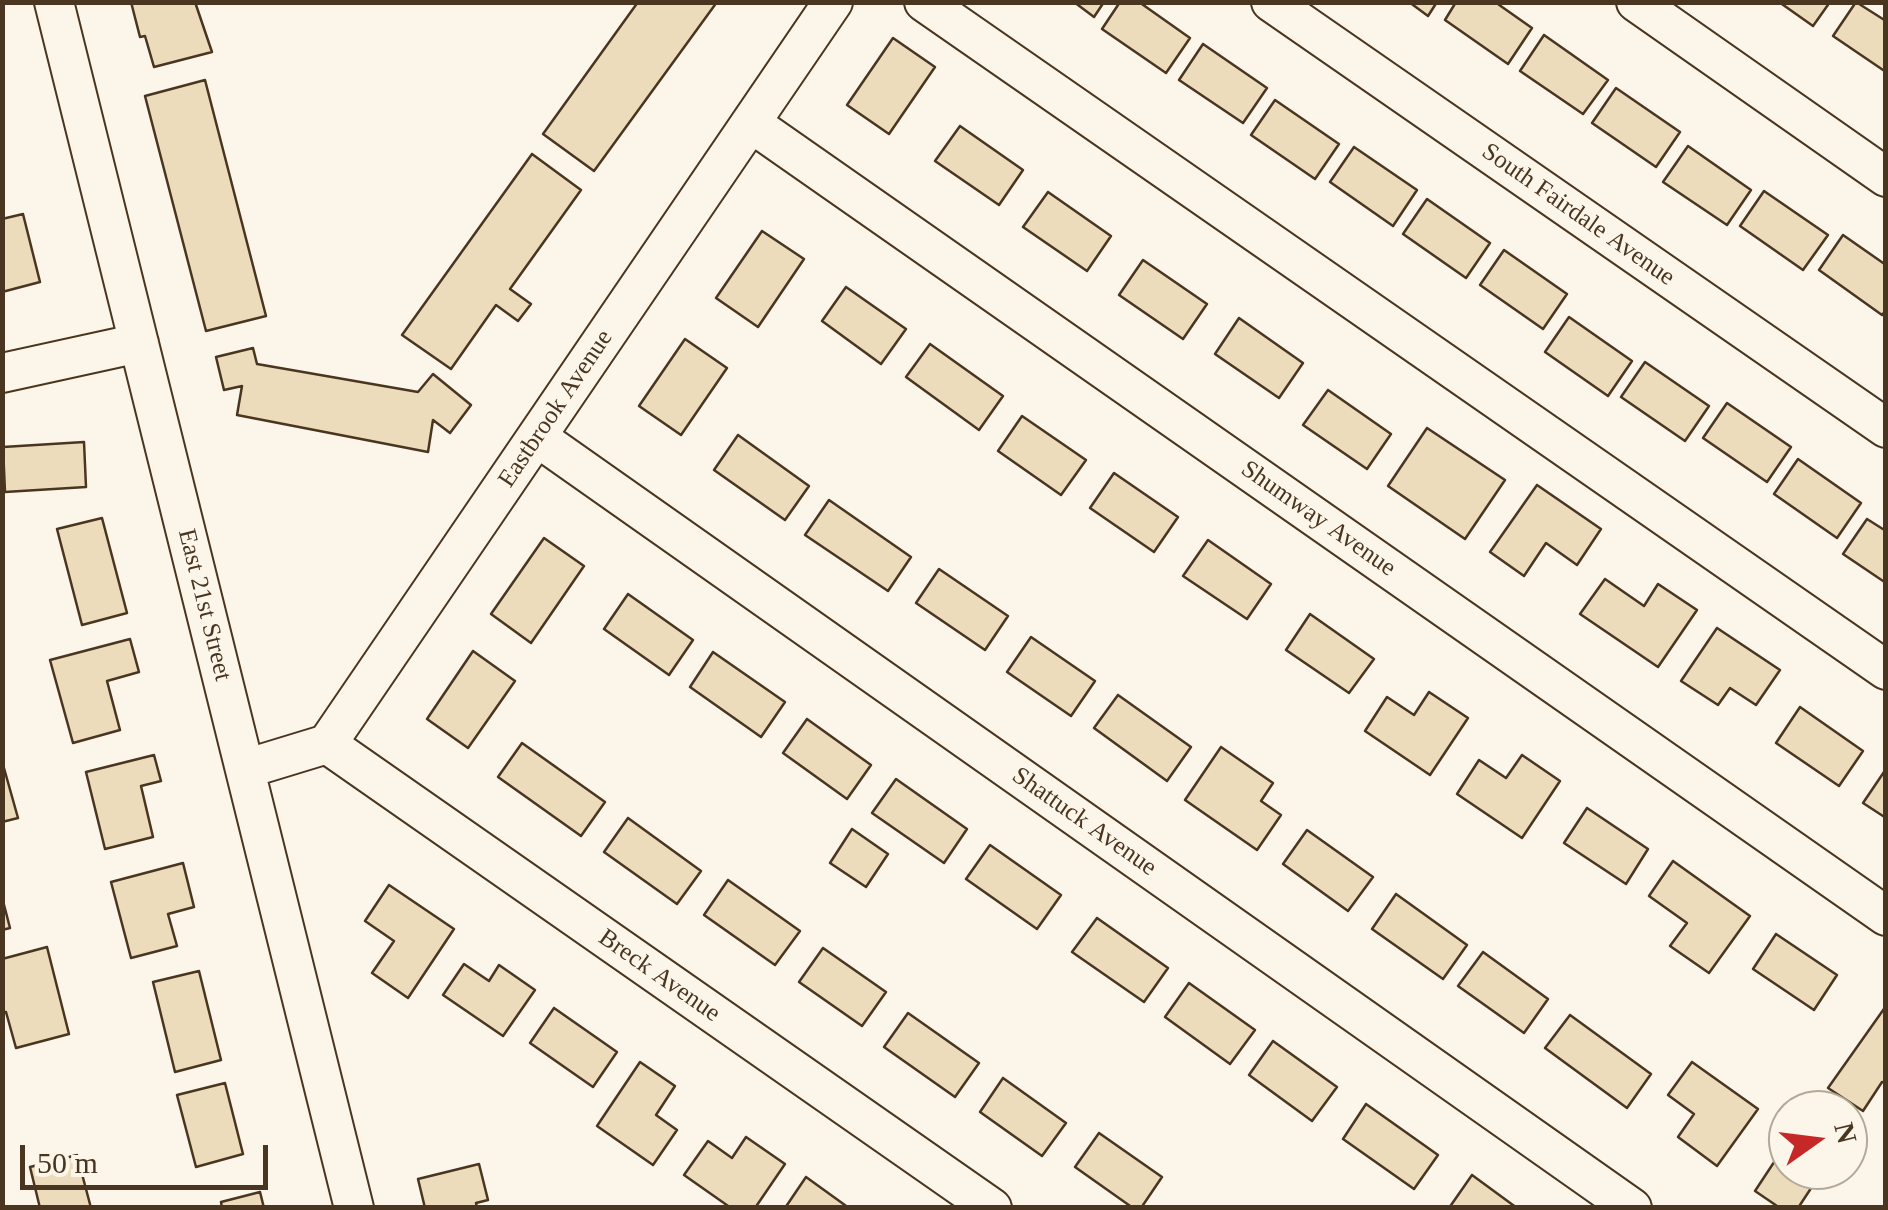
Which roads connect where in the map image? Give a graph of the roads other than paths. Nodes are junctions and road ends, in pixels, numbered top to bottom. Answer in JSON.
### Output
{"nodes":[{"id":1,"x":54,"y":2,"type":"edge"},
{"id":2,"x":833,"y":2,"type":"edge"},
{"id":3,"x":924,"y":2,"type":"edge"},
{"id":4,"x":1271,"y":2,"type":"edge"},
{"id":5,"x":1636,"y":2,"type":"edge"},
{"id":6,"x":751,"y":122,"type":"junction"},
{"id":7,"x":1886,"y":177,"type":"edge"},
{"id":8,"x":139,"y":343,"type":"junction"},
{"id":9,"x":2,"y":373,"type":"edge"},
{"id":10,"x":1886,"y":428,"type":"edge"},
{"id":11,"x":536,"y":437,"type":"junction"},
{"id":12,"x":1886,"y":670,"type":"edge"},
{"id":13,"x":327,"y":744,"type":"junction"},
{"id":14,"x":245,"y":769,"type":"junction"},
{"id":15,"x":1886,"y":916,"type":"edge"},
{"id":16,"x":354,"y":1208,"type":"edge"},
{"id":17,"x":992,"y":1208,"type":"edge"},
{"id":18,"x":1632,"y":1208,"type":"edge"}],
"edges":[{"from":1,"to":8,"type":"street","name":"East 21st Street"},
{"from":2,"to":6,"type":"street","name":"Eastbrook Avenue"},
{"from":3,"to":12,"type":"street"},
{"from":4,"to":10,"type":"street","name":"South Fairdale Avenue"},
{"from":5,"to":7,"type":"street"},
{"from":6,"to":11,"type":"street","name":"Eastbrook Avenue"},
{"from":6,"to":15,"type":"street","name":"Shumway Avenue"},
{"from":8,"to":9,"type":"street"},
{"from":8,"to":14,"type":"street","name":"East 21st Street"},
{"from":11,"to":13,"type":"street","name":"Eastbrook Avenue"},
{"from":11,"to":18,"type":"street","name":"Shattuck Avenue"},
{"from":13,"to":14,"type":"street"},
{"from":13,"to":17,"type":"street","name":"Breck Avenue"},
{"from":14,"to":16,"type":"street","name":"East 21st Street"}]}
